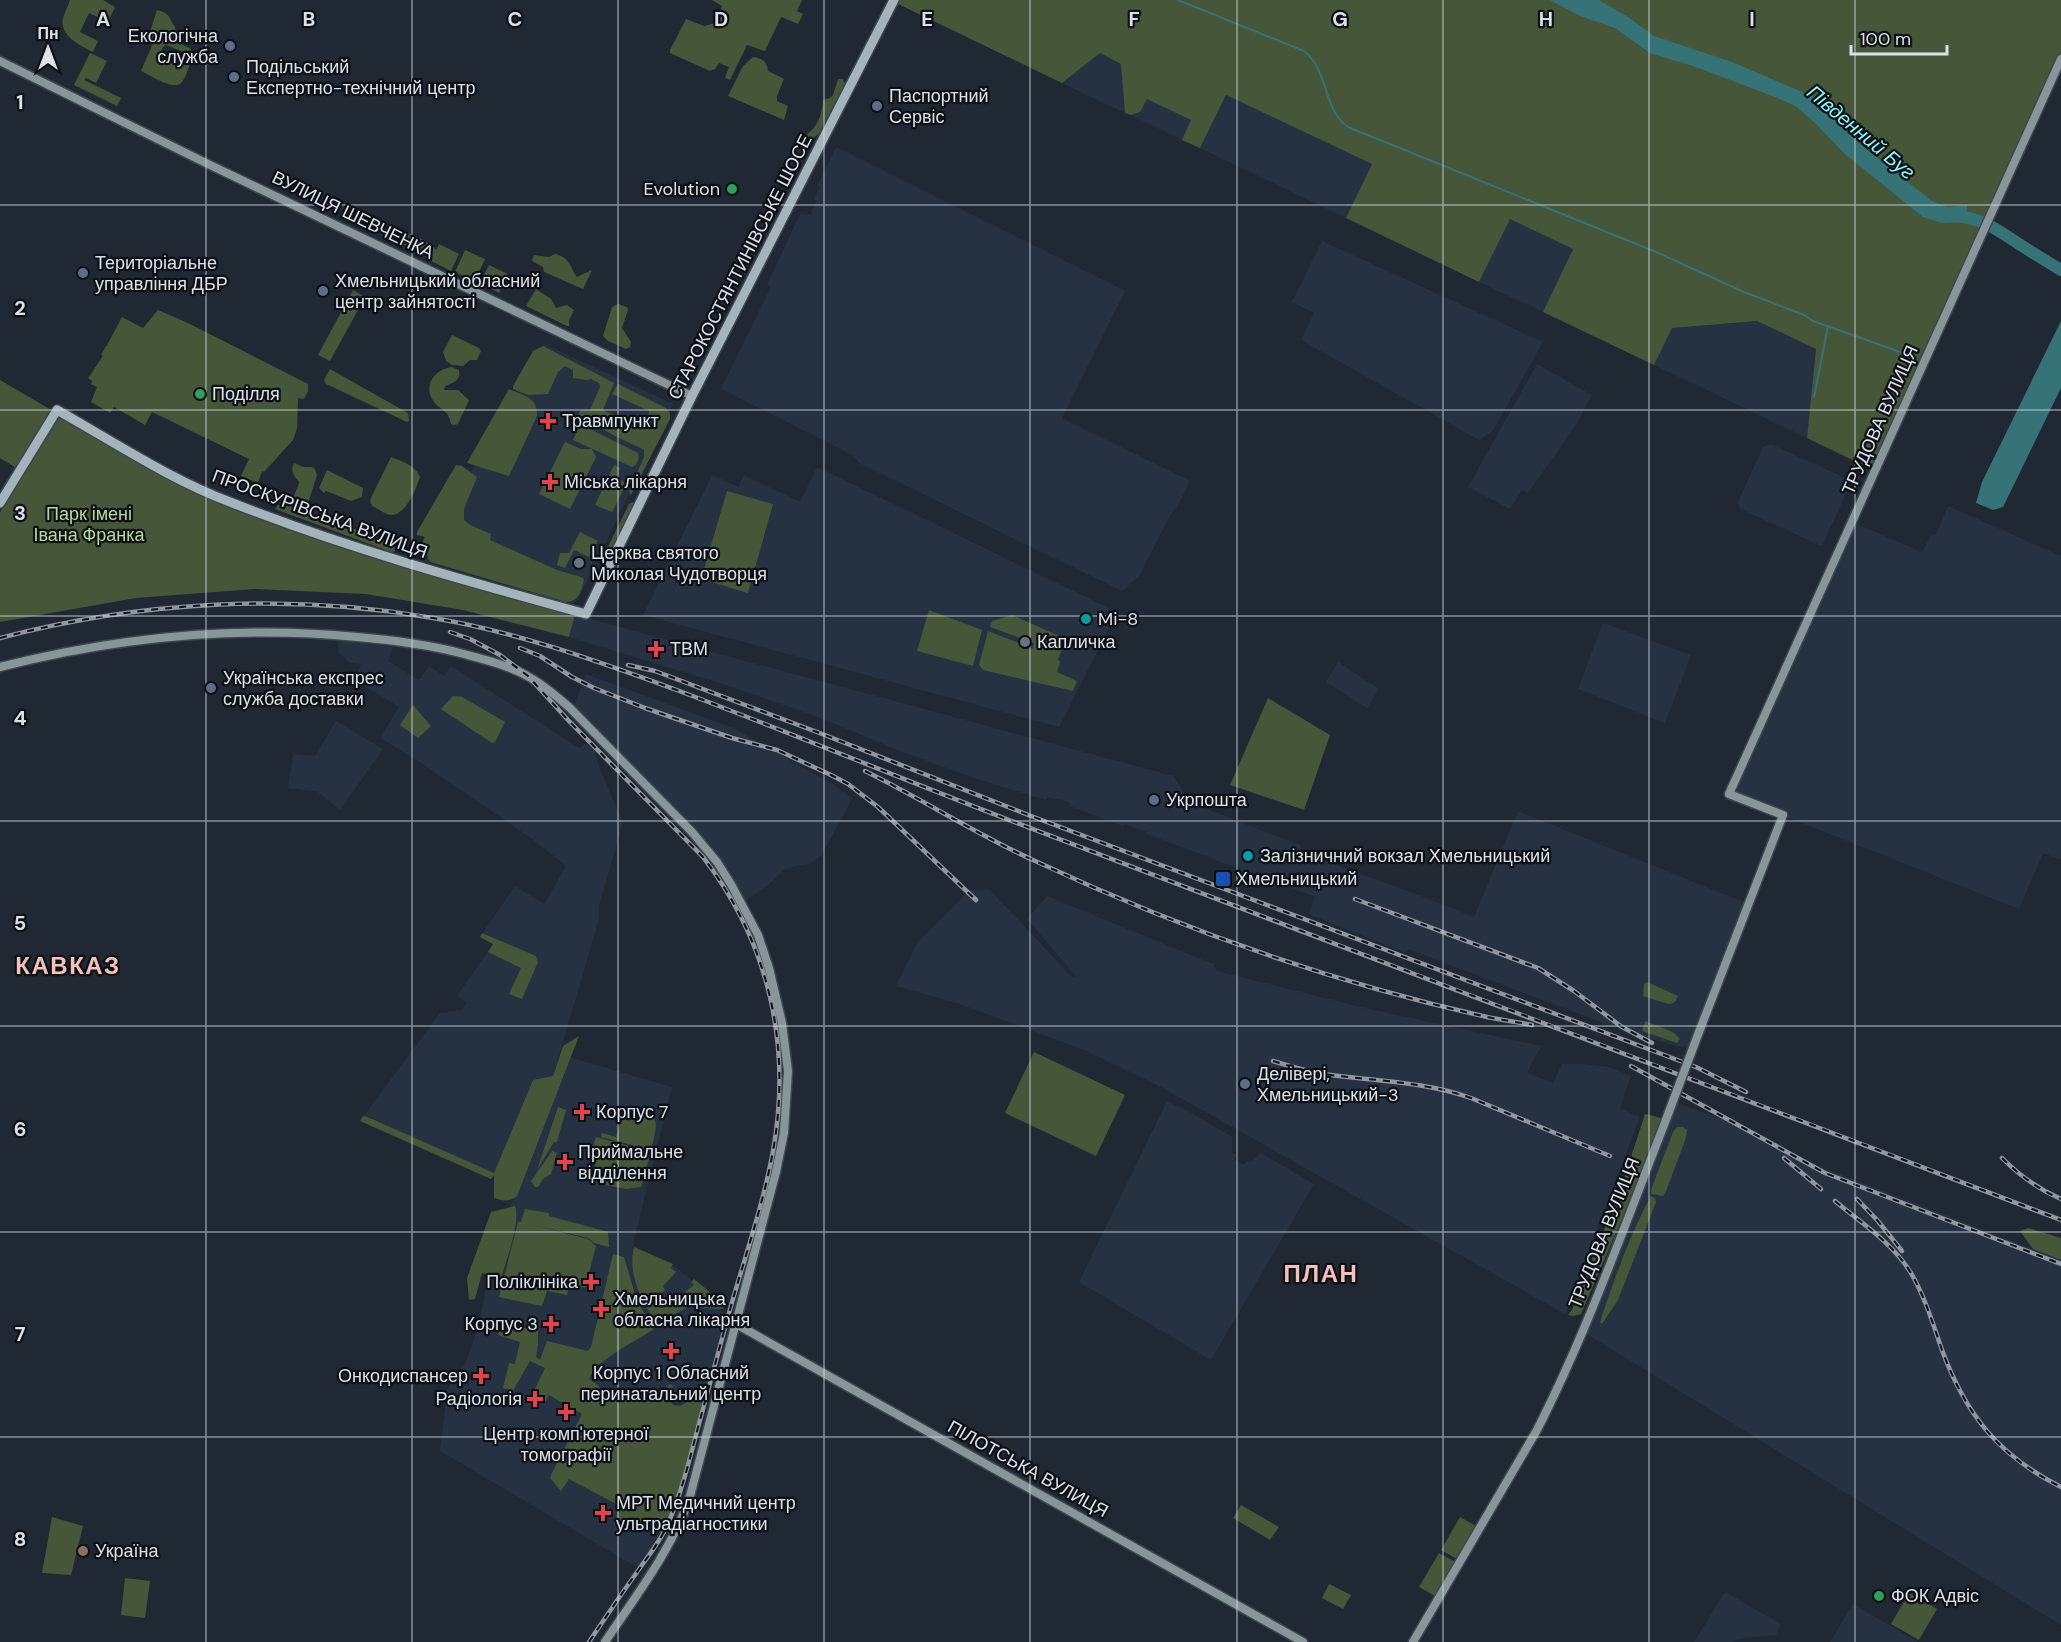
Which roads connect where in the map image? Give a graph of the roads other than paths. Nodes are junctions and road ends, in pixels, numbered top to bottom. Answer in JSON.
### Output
{"nodes":[{"id":1,"x":894,"y":0,"type":"edge"},
{"id":2,"x":2061,"y":59,"type":"edge"},
{"id":3,"x":0,"y":61,"type":"edge"},
{"id":4,"x":692,"y":396,"type":"junction"},
{"id":5,"x":0,"y":503,"type":"edge"},
{"id":6,"x":586,"y":614,"type":"joint"},
{"id":7,"x":0,"y":667,"type":"edge"},
{"id":8,"x":736,"y":1324,"type":"junction"},
{"id":9,"x":605,"y":1642,"type":"edge"},
{"id":10,"x":1303,"y":1642,"type":"edge"},
{"id":11,"x":1413,"y":1642,"type":"edge"}],
"edges":[{"from":1,"to":4,"type":"main road","name":"СТАРОКОСТЯНТИНІВСЬКЕ ШОСЕ"},
{"from":2,"to":11,"type":"main road","name":"ТРУДОВА ВУЛИЦЯ","bridge":true},
{"from":3,"to":4,"type":"main road","name":"ВУЛИЦЯ ШЕВЧЕНКА"},
{"from":4,"to":6,"type":"main road","name":"СТАРОКОСТЯНТИНІВСЬКЕ ШОСЕ"},
{"from":5,"to":6,"type":"main road","name":"ПРОСКУРІВСЬКА ВУЛИЦЯ"},
{"from":7,"to":8,"type":"main road"},
{"from":8,"to":9,"type":"main road"},
{"from":8,"to":10,"type":"main road","name":"ПІЛОТСЬКА ВУЛИЦЯ"}]}
